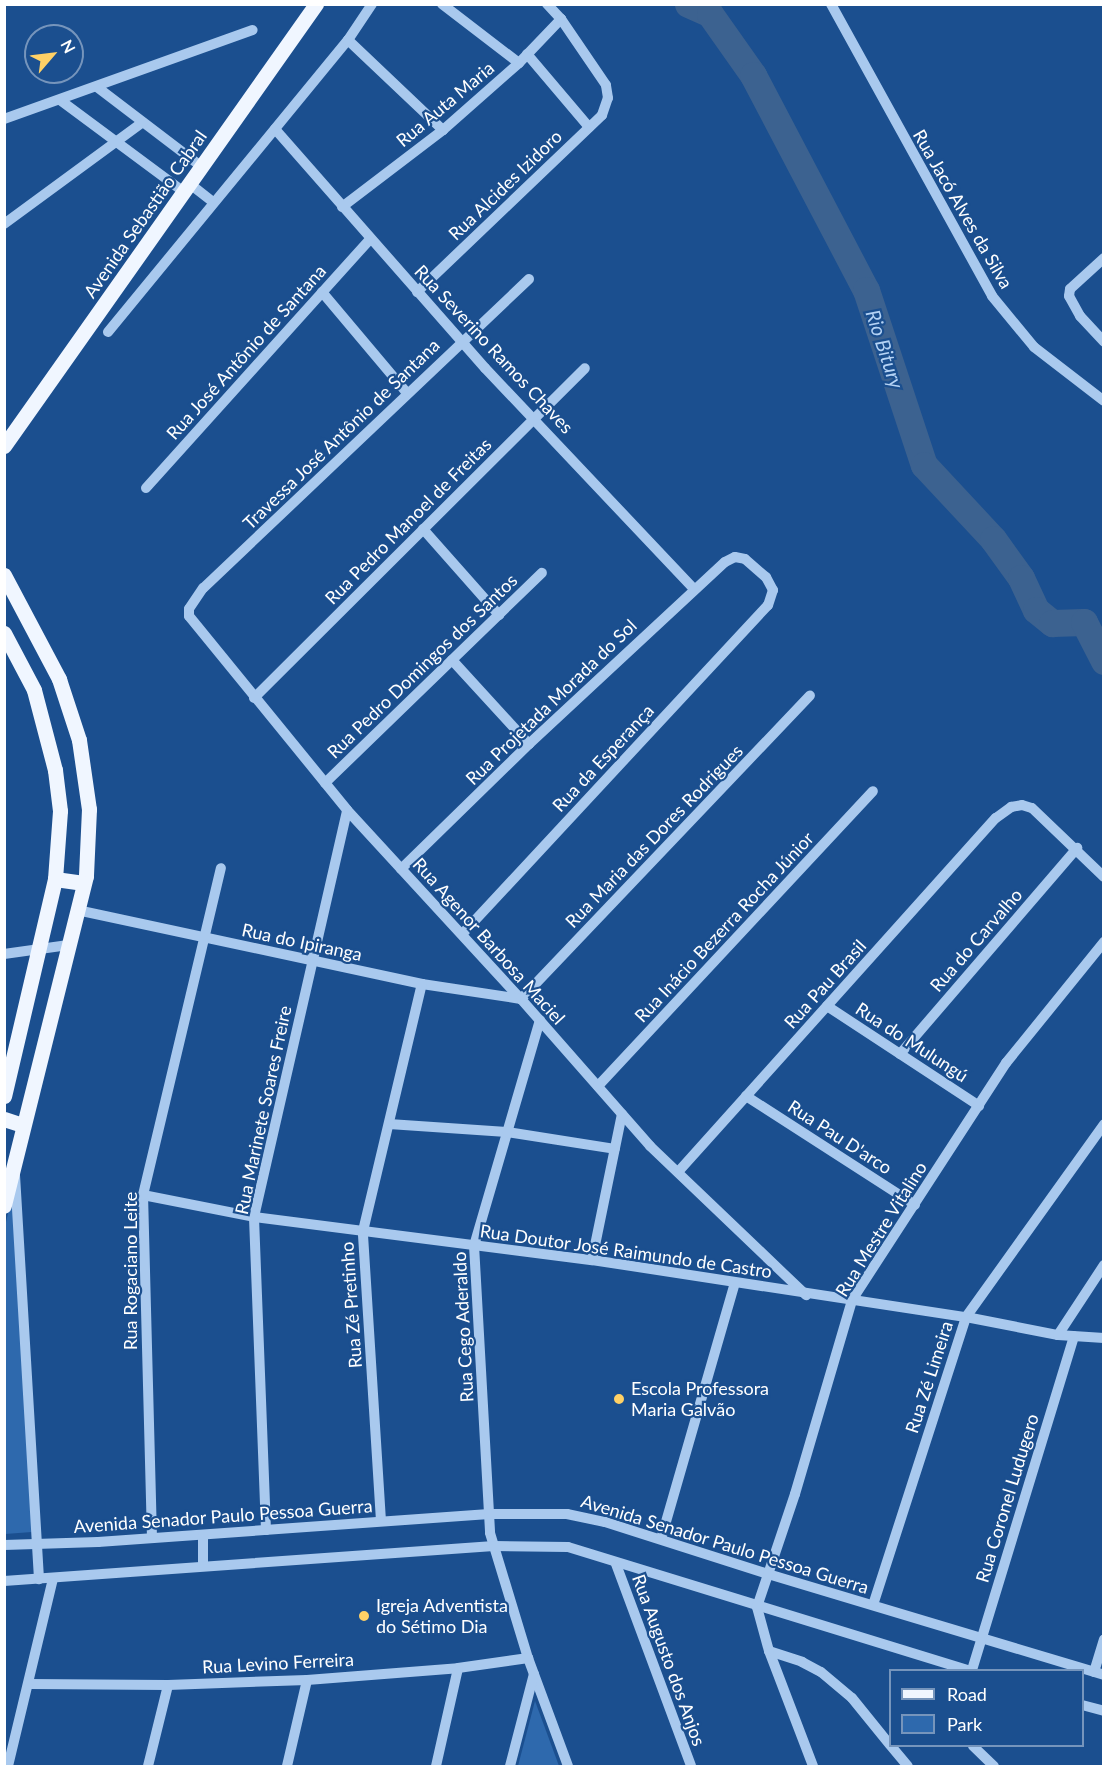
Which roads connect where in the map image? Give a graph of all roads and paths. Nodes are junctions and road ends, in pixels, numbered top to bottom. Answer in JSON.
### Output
{"nodes":[{"id":1,"x":316,"y":4,"type":"edge"},
{"id":2,"x":372,"y":4,"type":"edge"},
{"id":3,"x":442,"y":4,"type":"edge"},
{"id":4,"x":547,"y":4,"type":"edge"},
{"id":5,"x":831,"y":4,"type":"edge"},
{"id":6,"x":561,"y":19,"type":"junction"},
{"id":7,"x":253,"y":30,"type":"dead end"},
{"id":8,"x":348,"y":40,"type":"junction"},
{"id":9,"x":523,"y":59,"type":"junction"},
{"id":10,"x":97,"y":87,"type":"junction"},
{"id":11,"x":60,"y":100,"type":"junction"},
{"id":12,"x":4,"y":119,"type":"edge"},
{"id":13,"x":143,"y":122,"type":"junction"},
{"id":14,"x":589,"y":127,"type":"junction"},
{"id":15,"x":274,"y":129,"type":"junction"},
{"id":16,"x":443,"y":130,"type":"junction"},
{"id":17,"x":117,"y":142,"type":"junction"},
{"id":18,"x":202,"y":167,"type":"junction"},
{"id":19,"x":187,"y":188,"type":"junction"},
{"id":20,"x":213,"y":202,"type":"junction"},
{"id":21,"x":342,"y":207,"type":"junction"},
{"id":22,"x":4,"y":224,"type":"edge"},
{"id":23,"x":370,"y":239,"type":"junction"},
{"id":24,"x":1104,"y":258,"type":"edge"},
{"id":25,"x":529,"y":279,"type":"dead end"},
{"id":26,"x":417,"y":291,"type":"junction"},
{"id":27,"x":322,"y":292,"type":"junction"},
{"id":28,"x":108,"y":332,"type":"dead end"},
{"id":29,"x":462,"y":342,"type":"junction"},
{"id":30,"x":1104,"y":342,"type":"edge"},
{"id":31,"x":585,"y":368,"type":"dead end"},
{"id":32,"x":407,"y":393,"type":"junction"},
{"id":33,"x":1104,"y":401,"type":"edge"},
{"id":34,"x":534,"y":417,"type":"junction"},
{"id":35,"x":5,"y":447,"type":"edge"},
{"id":36,"x":146,"y":488,"type":"dead end"},
{"id":37,"x":423,"y":529,"type":"junction"},
{"id":38,"x":542,"y":573,"type":"dead end"},
{"id":39,"x":4,"y":575,"type":"edge"},
{"id":40,"x":203,"y":588,"type":"joint"},
{"id":41,"x":694,"y":589,"type":"junction"},
{"id":42,"x":768,"y":605,"type":"joint"},
{"id":43,"x":499,"y":615,"type":"junction"},
{"id":44,"x":4,"y":633,"type":"edge"},
{"id":45,"x":452,"y":660,"type":"junction"},
{"id":46,"x":59,"y":679,"type":"junction"},
{"id":47,"x":34,"y":690,"type":"junction"},
{"id":48,"x":810,"y":696,"type":"dead end"},
{"id":49,"x":254,"y":699,"type":"junction"},
{"id":50,"x":529,"y":744,"type":"junction"},
{"id":51,"x":325,"y":783,"type":"junction"},
{"id":52,"x":873,"y":792,"type":"dead end"},
{"id":53,"x":347,"y":810,"type":"junction"},
{"id":54,"x":1077,"y":848,"type":"junction"},
{"id":55,"x":221,"y":868,"type":"dead end"},
{"id":56,"x":401,"y":869,"type":"junction"},
{"id":57,"x":1104,"y":877,"type":"edge"},
{"id":58,"x":55,"y":879,"type":"junction"},
{"id":59,"x":84,"y":883,"type":"junction"},
{"id":60,"x":77,"y":910,"type":"junction"},
{"id":61,"x":462,"y":934,"type":"junction"},
{"id":62,"x":204,"y":938,"type":"junction"},
{"id":63,"x":1104,"y":942,"type":"edge"},
{"id":64,"x":68,"y":945,"type":"junction"},
{"id":65,"x":38,"y":950,"type":"junction"},
{"id":66,"x":4,"y":954,"type":"edge"},
{"id":67,"x":312,"y":961,"type":"junction"},
{"id":68,"x":422,"y":984,"type":"junction"},
{"id":69,"x":522,"y":999,"type":"junction"},
{"id":70,"x":827,"y":1006,"type":"junction"},
{"id":71,"x":540,"y":1020,"type":"junction"},
{"id":72,"x":900,"y":1054,"type":"junction"},
{"id":73,"x":598,"y":1086,"type":"junction"},
{"id":74,"x":4,"y":1096,"type":"edge"},
{"id":75,"x":746,"y":1096,"type":"junction"},
{"id":76,"x":979,"y":1106,"type":"junction"},
{"id":77,"x":622,"y":1114,"type":"junction"},
{"id":78,"x":4,"y":1119,"type":"edge"},
{"id":79,"x":388,"y":1124,"type":"junction"},
{"id":80,"x":1104,"y":1124,"type":"edge"},
{"id":81,"x":22,"y":1125,"type":"junction"},
{"id":82,"x":507,"y":1131,"type":"junction"},
{"id":83,"x":615,"y":1149,"type":"junction"},
{"id":84,"x":15,"y":1164,"type":"junction"},
{"id":85,"x":678,"y":1172,"type":"junction"},
{"id":86,"x":143,"y":1196,"type":"junction"},
{"id":87,"x":915,"y":1205,"type":"junction"},
{"id":88,"x":4,"y":1206,"type":"edge"},
{"id":89,"x":254,"y":1217,"type":"junction"},
{"id":90,"x":363,"y":1231,"type":"junction"},
{"id":91,"x":474,"y":1245,"type":"junction"},
{"id":92,"x":592,"y":1260,"type":"junction"},
{"id":93,"x":1104,"y":1265,"type":"edge"},
{"id":94,"x":735,"y":1283,"type":"junction"},
{"id":95,"x":806,"y":1294,"type":"junction"},
{"id":96,"x":852,"y":1300,"type":"junction"},
{"id":97,"x":966,"y":1317,"type":"junction"},
{"id":98,"x":1058,"y":1335,"type":"junction"},
{"id":99,"x":1074,"y":1336,"type":"junction"},
{"id":100,"x":1104,"y":1338,"type":"edge"},
{"id":101,"x":489,"y":1514,"type":"junction"},
{"id":102,"x":381,"y":1521,"type":"junction"},
{"id":103,"x":266,"y":1530,"type":"junction"},
{"id":104,"x":203,"y":1535,"type":"junction"},
{"id":105,"x":152,"y":1538,"type":"junction"},
{"id":106,"x":661,"y":1539,"type":"junction"},
{"id":107,"x":38,"y":1544,"type":"junction"},
{"id":108,"x":4,"y":1545,"type":"edge"},
{"id":109,"x":494,"y":1546,"type":"junction"},
{"id":110,"x":616,"y":1564,"type":"junction"},
{"id":111,"x":203,"y":1565,"type":"junction"},
{"id":112,"x":768,"y":1574,"type":"junction"},
{"id":113,"x":53,"y":1578,"type":"junction"},
{"id":114,"x":39,"y":1580,"type":"junction"},
{"id":115,"x":4,"y":1581,"type":"edge"},
{"id":116,"x":873,"y":1605,"type":"junction"},
{"id":117,"x":756,"y":1607,"type":"junction"},
{"id":118,"x":982,"y":1638,"type":"junction"},
{"id":119,"x":1104,"y":1640,"type":"edge"},
{"id":120,"x":769,"y":1651,"type":"junction"},
{"id":121,"x":528,"y":1658,"type":"junction"},
{"id":122,"x":458,"y":1668,"type":"junction"},
{"id":123,"x":960,"y":1669,"type":"edge"},
{"id":124,"x":973,"y":1669,"type":"edge"},
{"id":125,"x":534,"y":1673,"type":"junction"},
{"id":126,"x":1099,"y":1673,"type":"edge"},
{"id":127,"x":307,"y":1680,"type":"junction"},
{"id":128,"x":29,"y":1684,"type":"junction"},
{"id":129,"x":168,"y":1685,"type":"junction"},
{"id":130,"x":1084,"y":1705,"type":"edge"},
{"id":131,"x":1104,"y":1712,"type":"edge"},
{"id":132,"x":889,"y":1743,"type":"edge"},
{"id":133,"x":893,"y":1747,"type":"edge"},
{"id":134,"x":974,"y":1747,"type":"edge"},
{"id":135,"x":8,"y":1767,"type":"edge"},
{"id":136,"x":148,"y":1767,"type":"edge"},
{"id":137,"x":287,"y":1767,"type":"edge"},
{"id":138,"x":436,"y":1767,"type":"edge"},
{"id":139,"x":510,"y":1767,"type":"edge"},
{"id":140,"x":568,"y":1767,"type":"edge"},
{"id":141,"x":691,"y":1767,"type":"edge"},
{"id":142,"x":813,"y":1767,"type":"edge"},
{"id":143,"x":908,"y":1767,"type":"edge"},
{"id":144,"x":994,"y":1767,"type":"edge"}],
"edges":[{"from":1,"to":18,"type":"main road","name":"Avenida Sebastião Cabral"},
{"from":2,"to":8,"type":"street"},
{"from":3,"to":9,"type":"street"},
{"from":4,"to":6,"type":"street"},
{"from":5,"to":33,"type":"street","name":"Rua Jacó Alves da Silva"},
{"from":6,"to":9,"type":"street","name":"Rua Auta Maria"},
{"from":6,"to":14,"type":"street","name":"Rua Alcides Izidoro"},
{"from":7,"to":10,"type":"street"},
{"from":8,"to":15,"type":"street"},
{"from":8,"to":16,"type":"street"},
{"from":9,"to":14,"type":"street"},
{"from":9,"to":16,"type":"street","name":"Rua Auta Maria"},
{"from":10,"to":11,"type":"street"},
{"from":10,"to":13,"type":"street"},
{"from":11,"to":12,"type":"street"},
{"from":11,"to":17,"type":"street"},
{"from":13,"to":17,"type":"street"},
{"from":13,"to":18,"type":"street"},
{"from":14,"to":26,"type":"street","name":"Rua Alcides Izidoro"},
{"from":15,"to":20,"type":"street"},
{"from":15,"to":21,"type":"street","name":"Rua Severino Ramos Chaves"},
{"from":16,"to":21,"type":"street","name":"Rua Auta Maria"},
{"from":17,"to":19,"type":"street"},
{"from":17,"to":22,"type":"street"},
{"from":18,"to":19,"type":"main road","name":"Avenida Sebastião Cabral"},
{"from":19,"to":20,"type":"street"},
{"from":19,"to":35,"type":"main road","name":"Avenida Sebastião Cabral"},
{"from":20,"to":28,"type":"street"},
{"from":21,"to":23,"type":"street","name":"Rua Severino Ramos Chaves"},
{"from":23,"to":26,"type":"street","name":"Rua Severino Ramos Chaves"},
{"from":23,"to":27,"type":"street","name":"Rua José Antônio de Santana"},
{"from":24,"to":30,"type":"street"},
{"from":25,"to":29,"type":"street","name":"Travessa José Antônio de Santana"},
{"from":26,"to":29,"type":"street","name":"Rua Severino Ramos Chaves"},
{"from":27,"to":32,"type":"street"},
{"from":27,"to":36,"type":"street","name":"Rua José Antônio de Santana"},
{"from":29,"to":32,"type":"street","name":"Travessa José Antônio de Santana"},
{"from":29,"to":34,"type":"street","name":"Rua Severino Ramos Chaves"},
{"from":31,"to":34,"type":"street","name":"Rua Pedro Manoel de Freitas"},
{"from":32,"to":40,"type":"street","name":"Travessa José Antônio de Santana"},
{"from":34,"to":37,"type":"street","name":"Rua Pedro Manoel de Freitas"},
{"from":34,"to":41,"type":"street","name":"Rua Severino Ramos Chaves"},
{"from":37,"to":43,"type":"street"},
{"from":37,"to":49,"type":"street","name":"Rua Pedro Manoel de Freitas"},
{"from":38,"to":43,"type":"street","name":"Rua Pedro Domingos dos Santos"},
{"from":39,"to":46,"type":"main road"},
{"from":40,"to":49,"type":"street","name":"Rua Agenor Barbosa Maciel"},
{"from":41,"to":42,"type":"street","name":"Rua Projetada Morada do Sol"},
{"from":41,"to":50,"type":"street","name":"Rua Projetada Morada do Sol"},
{"from":42,"to":61,"type":"street","name":"Rua da Esperança"},
{"from":43,"to":45,"type":"street","name":"Rua Pedro Domingos dos Santos"},
{"from":44,"to":47,"type":"main road"},
{"from":45,"to":50,"type":"street"},
{"from":45,"to":51,"type":"street","name":"Rua Pedro Domingos dos Santos"},
{"from":46,"to":47,"type":"main road"},
{"from":46,"to":59,"type":"main road"},
{"from":47,"to":58,"type":"main road"},
{"from":48,"to":69,"type":"street","name":"Rua Maria das Dores Rodrigues"},
{"from":49,"to":51,"type":"street","name":"Rua Agenor Barbosa Maciel"},
{"from":50,"to":56,"type":"street","name":"Rua Projetada Morada do Sol"},
{"from":51,"to":53,"type":"street","name":"Rua Agenor Barbosa Maciel"},
{"from":52,"to":73,"type":"street","name":"Rua Inácio Bezerra Rocha Júnior"},
{"from":53,"to":56,"type":"street","name":"Rua Agenor Barbosa Maciel"},
{"from":53,"to":67,"type":"street","name":"Rua Marinete Soares Freire"},
{"from":54,"to":57,"type":"street"},
{"from":54,"to":70,"type":"street","name":"Rua Pau Brasil"},
{"from":54,"to":72,"type":"street","name":"Rua do Carvalho"},
{"from":55,"to":62,"type":"street","name":"Rua Rogaciano Leite"},
{"from":56,"to":61,"type":"street","name":"Rua Agenor Barbosa Maciel"},
{"from":58,"to":59,"type":"main road"},
{"from":58,"to":65,"type":"main road"},
{"from":59,"to":60,"type":"main road"},
{"from":60,"to":62,"type":"street","name":"Rua do Ipiranga"},
{"from":60,"to":64,"type":"main road"},
{"from":61,"to":69,"type":"street","name":"Rua Agenor Barbosa Maciel"},
{"from":62,"to":67,"type":"street","name":"Rua do Ipiranga"},
{"from":62,"to":86,"type":"street","name":"Rua Rogaciano Leite"},
{"from":63,"to":76,"type":"street","name":"Rua Mestre Vitalino"},
{"from":64,"to":65,"type":"street"},
{"from":64,"to":81,"type":"main road"},
{"from":65,"to":66,"type":"street"},
{"from":65,"to":74,"type":"main road"},
{"from":67,"to":68,"type":"street","name":"Rua do Ipiranga"},
{"from":67,"to":89,"type":"street","name":"Rua Marinete Soares Freire"},
{"from":68,"to":69,"type":"street","name":"Rua do Ipiranga"},
{"from":68,"to":79,"type":"street","name":"Rua Zé Pretinho"},
{"from":69,"to":71,"type":"street","name":"Rua Agenor Barbosa Maciel"},
{"from":70,"to":72,"type":"street","name":"Rua do Mulungú"},
{"from":70,"to":75,"type":"street","name":"Rua Pau Brasil"},
{"from":71,"to":73,"type":"street","name":"Rua Agenor Barbosa Maciel"},
{"from":71,"to":82,"type":"street","name":"Rua Cego Aderaldo"},
{"from":72,"to":76,"type":"street","name":"Rua do Mulungú"},
{"from":73,"to":77,"type":"street","name":"Rua Agenor Barbosa Maciel"},
{"from":75,"to":85,"type":"street","name":"Rua Pau Brasil"},
{"from":75,"to":87,"type":"street","name":"Rua Pau D'arco"},
{"from":76,"to":87,"type":"street","name":"Rua Mestre Vitalino"},
{"from":77,"to":83,"type":"street"},
{"from":77,"to":85,"type":"street","name":"Rua Agenor Barbosa Maciel"},
{"from":78,"to":81,"type":"main road"},
{"from":79,"to":82,"type":"street"},
{"from":79,"to":90,"type":"street","name":"Rua Zé Pretinho"},
{"from":80,"to":97,"type":"street","name":"Rua Zé Limeira"},
{"from":81,"to":84,"type":"main road"},
{"from":82,"to":83,"type":"street"},
{"from":82,"to":91,"type":"street","name":"Rua Cego Aderaldo"},
{"from":83,"to":92,"type":"street"},
{"from":84,"to":88,"type":"main road"},
{"from":84,"to":107,"type":"street"},
{"from":85,"to":95,"type":"street","name":"Rua Agenor Barbosa Maciel"},
{"from":86,"to":89,"type":"street","name":"Rua Doutor José Raimundo de Castro"},
{"from":86,"to":105,"type":"street","name":"Rua Rogaciano Leite"},
{"from":87,"to":96,"type":"street","name":"Rua Mestre Vitalino"},
{"from":89,"to":90,"type":"street","name":"Rua Doutor José Raimundo de Castro"},
{"from":89,"to":103,"type":"street","name":"Rua Marinete Soares Freire"},
{"from":90,"to":91,"type":"street","name":"Rua Doutor José Raimundo de Castro"},
{"from":90,"to":102,"type":"street","name":"Rua Zé Pretinho"},
{"from":91,"to":92,"type":"street","name":"Rua Doutor José Raimundo de Castro"},
{"from":91,"to":101,"type":"street","name":"Rua Cego Aderaldo"},
{"from":92,"to":94,"type":"street","name":"Rua Doutor José Raimundo de Castro"},
{"from":93,"to":98,"type":"street"},
{"from":94,"to":95,"type":"street","name":"Rua Doutor José Raimundo de Castro"},
{"from":94,"to":106,"type":"street"},
{"from":95,"to":96,"type":"street","name":"Rua Doutor José Raimundo de Castro"},
{"from":96,"to":97,"type":"street","name":"Rua Doutor José Raimundo de Castro"},
{"from":96,"to":112,"type":"street","name":"Rua Mestre Vitalino"},
{"from":97,"to":98,"type":"street","name":"Rua Doutor José Raimundo de Castro"},
{"from":97,"to":116,"type":"street","name":"Rua Zé Limeira"},
{"from":98,"to":99,"type":"street","name":"Rua Doutor José Raimundo de Castro"},
{"from":99,"to":100,"type":"street","name":"Rua Doutor José Raimundo de Castro"},
{"from":99,"to":118,"type":"street","name":"Rua Coronel Ludugero"},
{"from":101,"to":102,"type":"street","name":"Avenida Senador Paulo Pessoa Guerra"},
{"from":101,"to":106,"type":"street","name":"Avenida Senador Paulo Pessoa Guerra"},
{"from":101,"to":109,"type":"street","name":"Rua Cego Aderaldo"},
{"from":102,"to":103,"type":"street","name":"Avenida Senador Paulo Pessoa Guerra"},
{"from":103,"to":104,"type":"street","name":"Avenida Senador Paulo Pessoa Guerra"},
{"from":104,"to":105,"type":"street","name":"Avenida Senador Paulo Pessoa Guerra"},
{"from":104,"to":111,"type":"street"},
{"from":105,"to":107,"type":"street","name":"Avenida Senador Paulo Pessoa Guerra"},
{"from":106,"to":112,"type":"street","name":"Avenida Senador Paulo Pessoa Guerra"},
{"from":107,"to":108,"type":"street","name":"Avenida Senador Paulo Pessoa Guerra"},
{"from":107,"to":114,"type":"street"},
{"from":109,"to":110,"type":"street"},
{"from":109,"to":111,"type":"street"},
{"from":109,"to":121,"type":"street","name":"Rua Cego Aderaldo"},
{"from":110,"to":117,"type":"street"},
{"from":110,"to":141,"type":"street","name":"Rua Augusto dos Anjos"},
{"from":111,"to":113,"type":"street"},
{"from":112,"to":116,"type":"street","name":"Avenida Senador Paulo Pessoa Guerra"},
{"from":112,"to":117,"type":"street","name":"Rua Mestre Vitalino"},
{"from":113,"to":114,"type":"street"},
{"from":113,"to":128,"type":"street"},
{"from":114,"to":115,"type":"street"},
{"from":116,"to":118,"type":"street","name":"Avenida Senador Paulo Pessoa Guerra"},
{"from":117,"to":120,"type":"street"},
{"from":117,"to":123,"type":"street"},
{"from":118,"to":124,"type":"street","name":"Rua Coronel Ludugero"},
{"from":118,"to":126,"type":"street","name":"Avenida Senador Paulo Pessoa Guerra"},
{"from":119,"to":126,"type":"street"},
{"from":120,"to":132,"type":"street"},
{"from":120,"to":142,"type":"street"},
{"from":121,"to":122,"type":"street","name":"Rua Levino Ferreira"},
{"from":121,"to":125,"type":"street","name":"Rua Cego Aderaldo"},
{"from":122,"to":127,"type":"street","name":"Rua Levino Ferreira"},
{"from":122,"to":138,"type":"street"},
{"from":125,"to":139,"type":"street"},
{"from":125,"to":140,"type":"street","name":"Rua Cego Aderaldo"},
{"from":127,"to":129,"type":"street","name":"Rua Levino Ferreira"},
{"from":127,"to":137,"type":"street"},
{"from":128,"to":129,"type":"street","name":"Rua Levino Ferreira"},
{"from":128,"to":135,"type":"street"},
{"from":129,"to":136,"type":"street"},
{"from":130,"to":131,"type":"street"},
{"from":133,"to":143,"type":"street"},
{"from":134,"to":144,"type":"street"}]}
